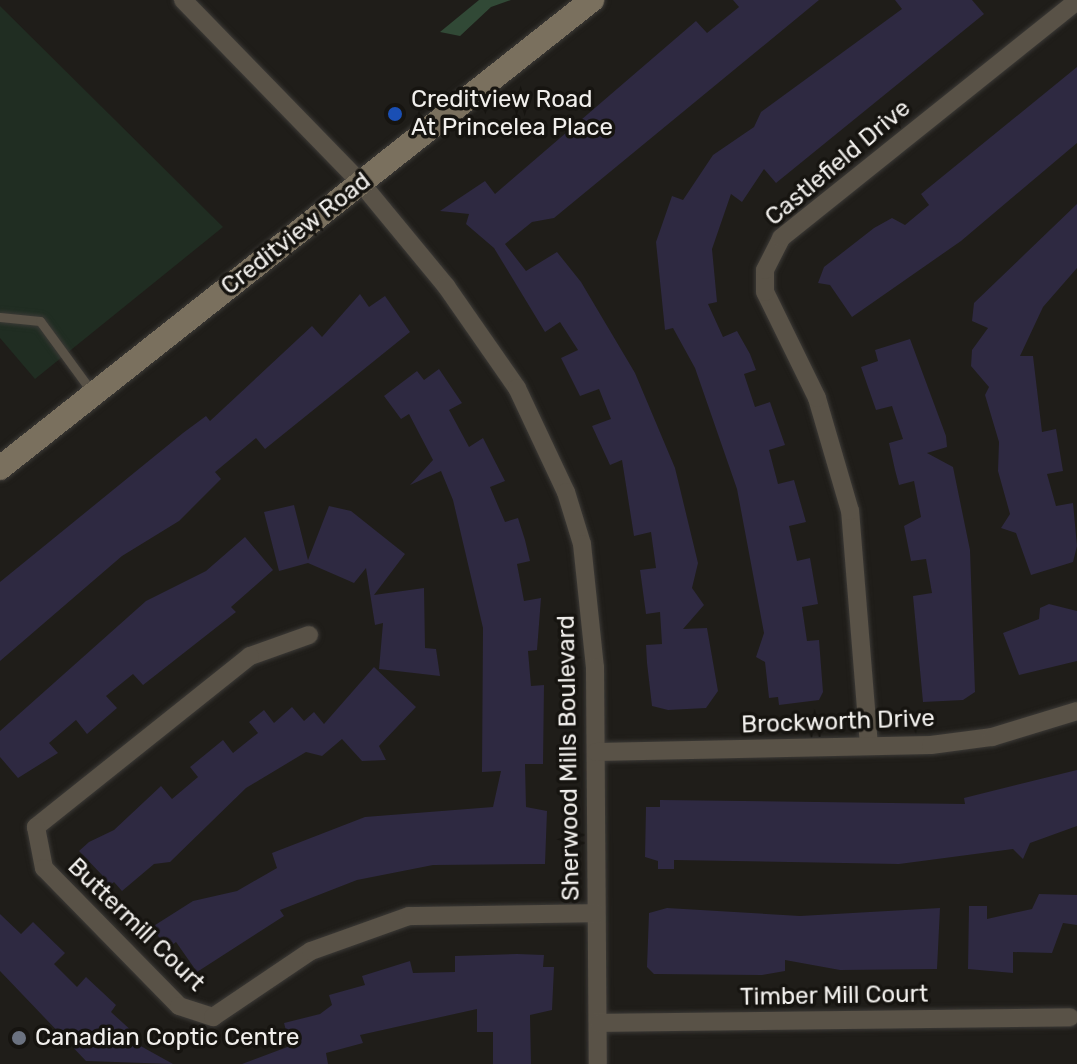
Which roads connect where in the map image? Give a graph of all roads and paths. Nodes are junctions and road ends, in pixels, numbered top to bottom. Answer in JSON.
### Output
{"nodes":[{"id":1,"x":183,"y":0,"type":"edge"},
{"id":2,"x":592,"y":0,"type":"edge"},
{"id":3,"x":1077,"y":1,"type":"edge"},
{"id":4,"x":361,"y":183,"type":"junction"},
{"id":5,"x":0,"y":317,"type":"edge"},
{"id":6,"x":94,"y":395,"type":"junction"},
{"id":7,"x":0,"y":468,"type":"edge"},
{"id":8,"x":309,"y":635,"type":"dead end"},
{"id":9,"x":1077,"y":711,"type":"edge"},
{"id":10,"x":869,"y":746,"type":"junction"},
{"id":11,"x":596,"y":752,"type":"junction"},
{"id":12,"x":596,"y":913,"type":"junction"},
{"id":13,"x":1070,"y":1017,"type":"dead end"},
{"id":14,"x":599,"y":1023,"type":"junction"},
{"id":15,"x":598,"y":1064,"type":"edge"}],
"edges":[{"from":1,"to":4,"type":"street","name":"Sherwood Mills Boulevard"},
{"from":2,"to":4,"type":"main road","name":"Creditview Road"},
{"from":3,"to":10,"type":"street","name":"Castlefield Drive"},
{"from":4,"to":6,"type":"main road","name":"Creditview Road"},
{"from":4,"to":11,"type":"street","name":"Sherwood Mills Boulevard"},
{"from":5,"to":6,"type":"lane"},
{"from":6,"to":7,"type":"main road","name":"Creditview Road"},
{"from":8,"to":12,"type":"street","name":"Buttermill Court"},
{"from":9,"to":10,"type":"street","name":"Brockworth Drive"},
{"from":10,"to":11,"type":"street","name":"Brockworth Drive"},
{"from":11,"to":12,"type":"street","name":"Sherwood Mills Boulevard"},
{"from":12,"to":14,"type":"street","name":"Sherwood Mills Boulevard"},
{"from":13,"to":14,"type":"street","name":"Timber Mill Court"},
{"from":14,"to":15,"type":"street","name":"Sherwood Mills Boulevard"}]}
